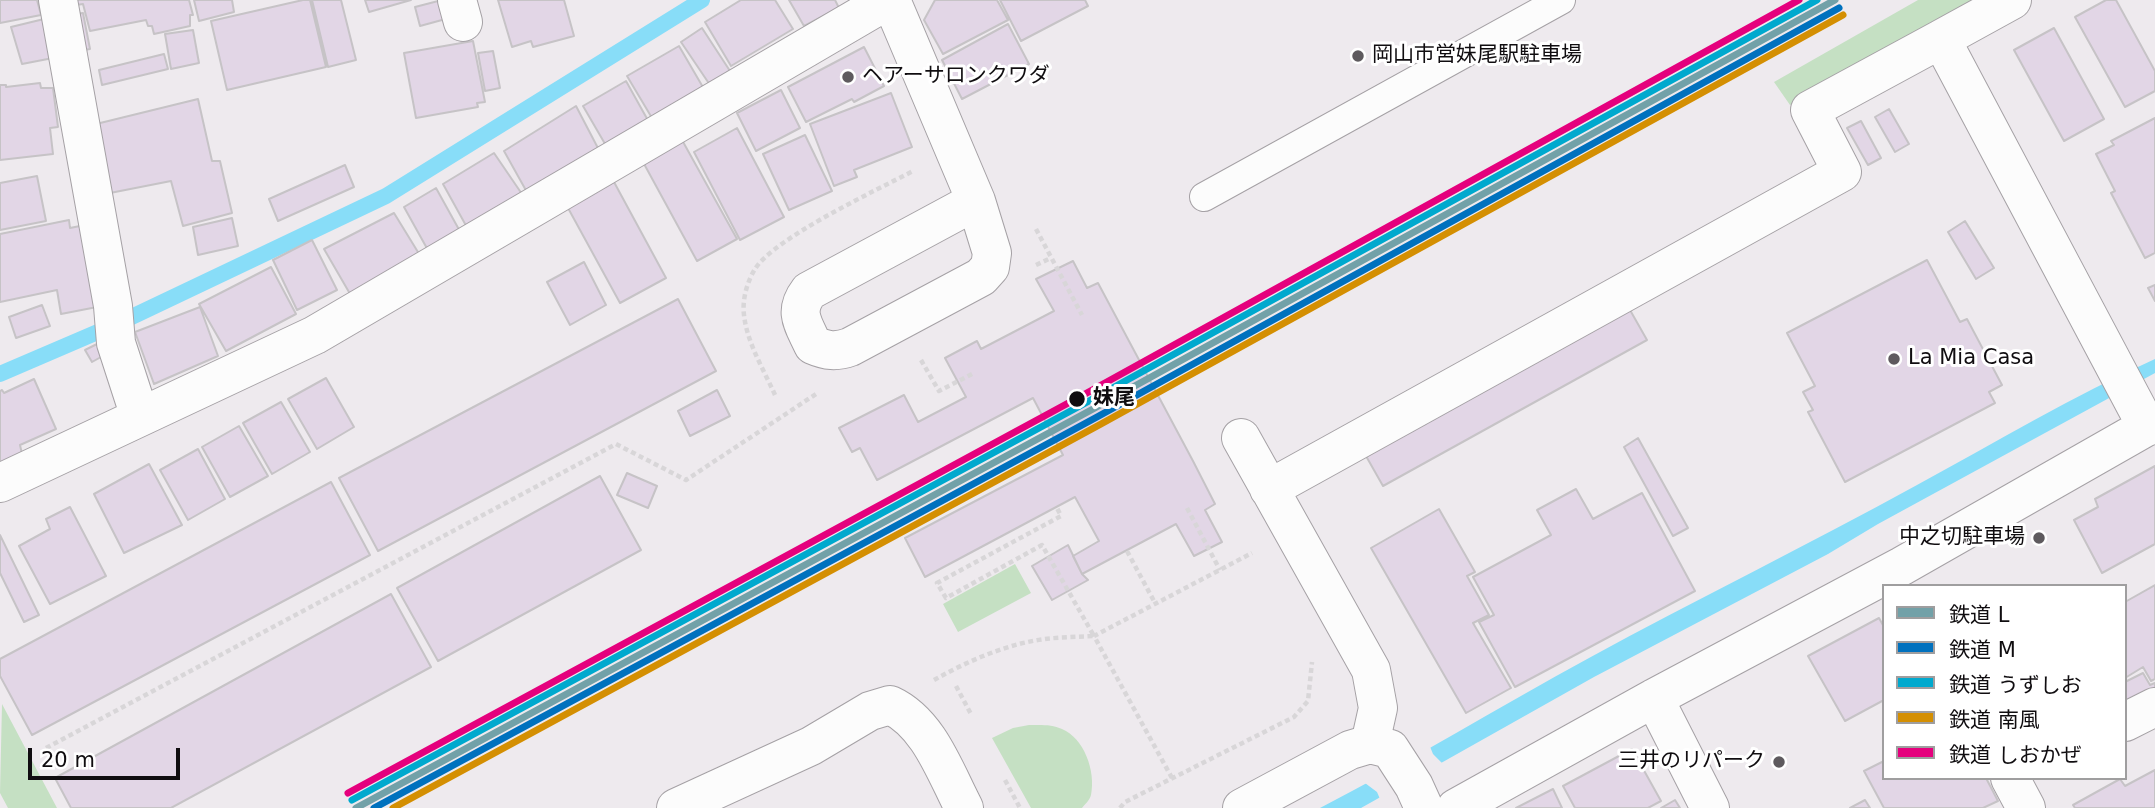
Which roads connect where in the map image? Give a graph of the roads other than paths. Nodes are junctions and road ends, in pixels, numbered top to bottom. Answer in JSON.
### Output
{"nodes":[{"id":1,"x":58,"y":0,"type":"edge"},
{"id":2,"x":890,"y":0,"type":"edge"},
{"id":3,"x":1561,"y":0,"type":"edge"},
{"id":4,"x":2012,"y":0,"type":"edge"},
{"id":5,"x":1941,"y":39,"type":"junction"},
{"id":6,"x":1204,"y":197,"type":"dead end"},
{"id":7,"x":976,"y":201,"type":"junction"},
{"id":8,"x":2138,"y":404,"type":"edge"},
{"id":9,"x":140,"y":416,"type":"junction"},
{"id":10,"x":1241,"y":438,"type":"dead end"},
{"id":11,"x":0,"y":483,"type":"edge"},
{"id":12,"x":1269,"y":489,"type":"junction"},
{"id":13,"x":1907,"y":576,"type":"edge"},
{"id":14,"x":1890,"y":584,"type":"edge"},
{"id":15,"x":1882,"y":588,"type":"edge"},
{"id":16,"x":1654,"y":698,"type":"junction"},
{"id":17,"x":2155,"y":707,"type":"edge"},
{"id":18,"x":2127,"y":721,"type":"edge"},
{"id":19,"x":1370,"y":744,"type":"junction"},
{"id":20,"x":676,"y":808,"type":"edge"},
{"id":21,"x":964,"y":808,"type":"edge"},
{"id":22,"x":1242,"y":808,"type":"edge"},
{"id":23,"x":1424,"y":808,"type":"edge"},
{"id":24,"x":1456,"y":808,"type":"edge"},
{"id":25,"x":1710,"y":808,"type":"edge"}],
"edges":[{"from":1,"to":9,"type":"street"},
{"from":2,"to":7,"type":"street"},
{"from":2,"to":9,"type":"street"},
{"from":3,"to":6,"type":"lane"},
{"from":4,"to":5,"type":"street"},
{"from":5,"to":8,"type":"street"},
{"from":5,"to":12,"type":"street"},
{"from":7,"to":7,"type":"street"},
{"from":8,"to":13,"type":"street"},
{"from":9,"to":11,"type":"street"},
{"from":10,"to":12,"type":"street"},
{"from":12,"to":19,"type":"street"},
{"from":13,"to":14,"type":"street"},
{"from":15,"to":16,"type":"street"},
{"from":16,"to":24,"type":"street"},
{"from":16,"to":25,"type":"street"},
{"from":17,"to":18,"type":"street"},
{"from":19,"to":22,"type":"street"},
{"from":19,"to":23,"type":"street"},
{"from":20,"to":21,"type":"street"}]}
